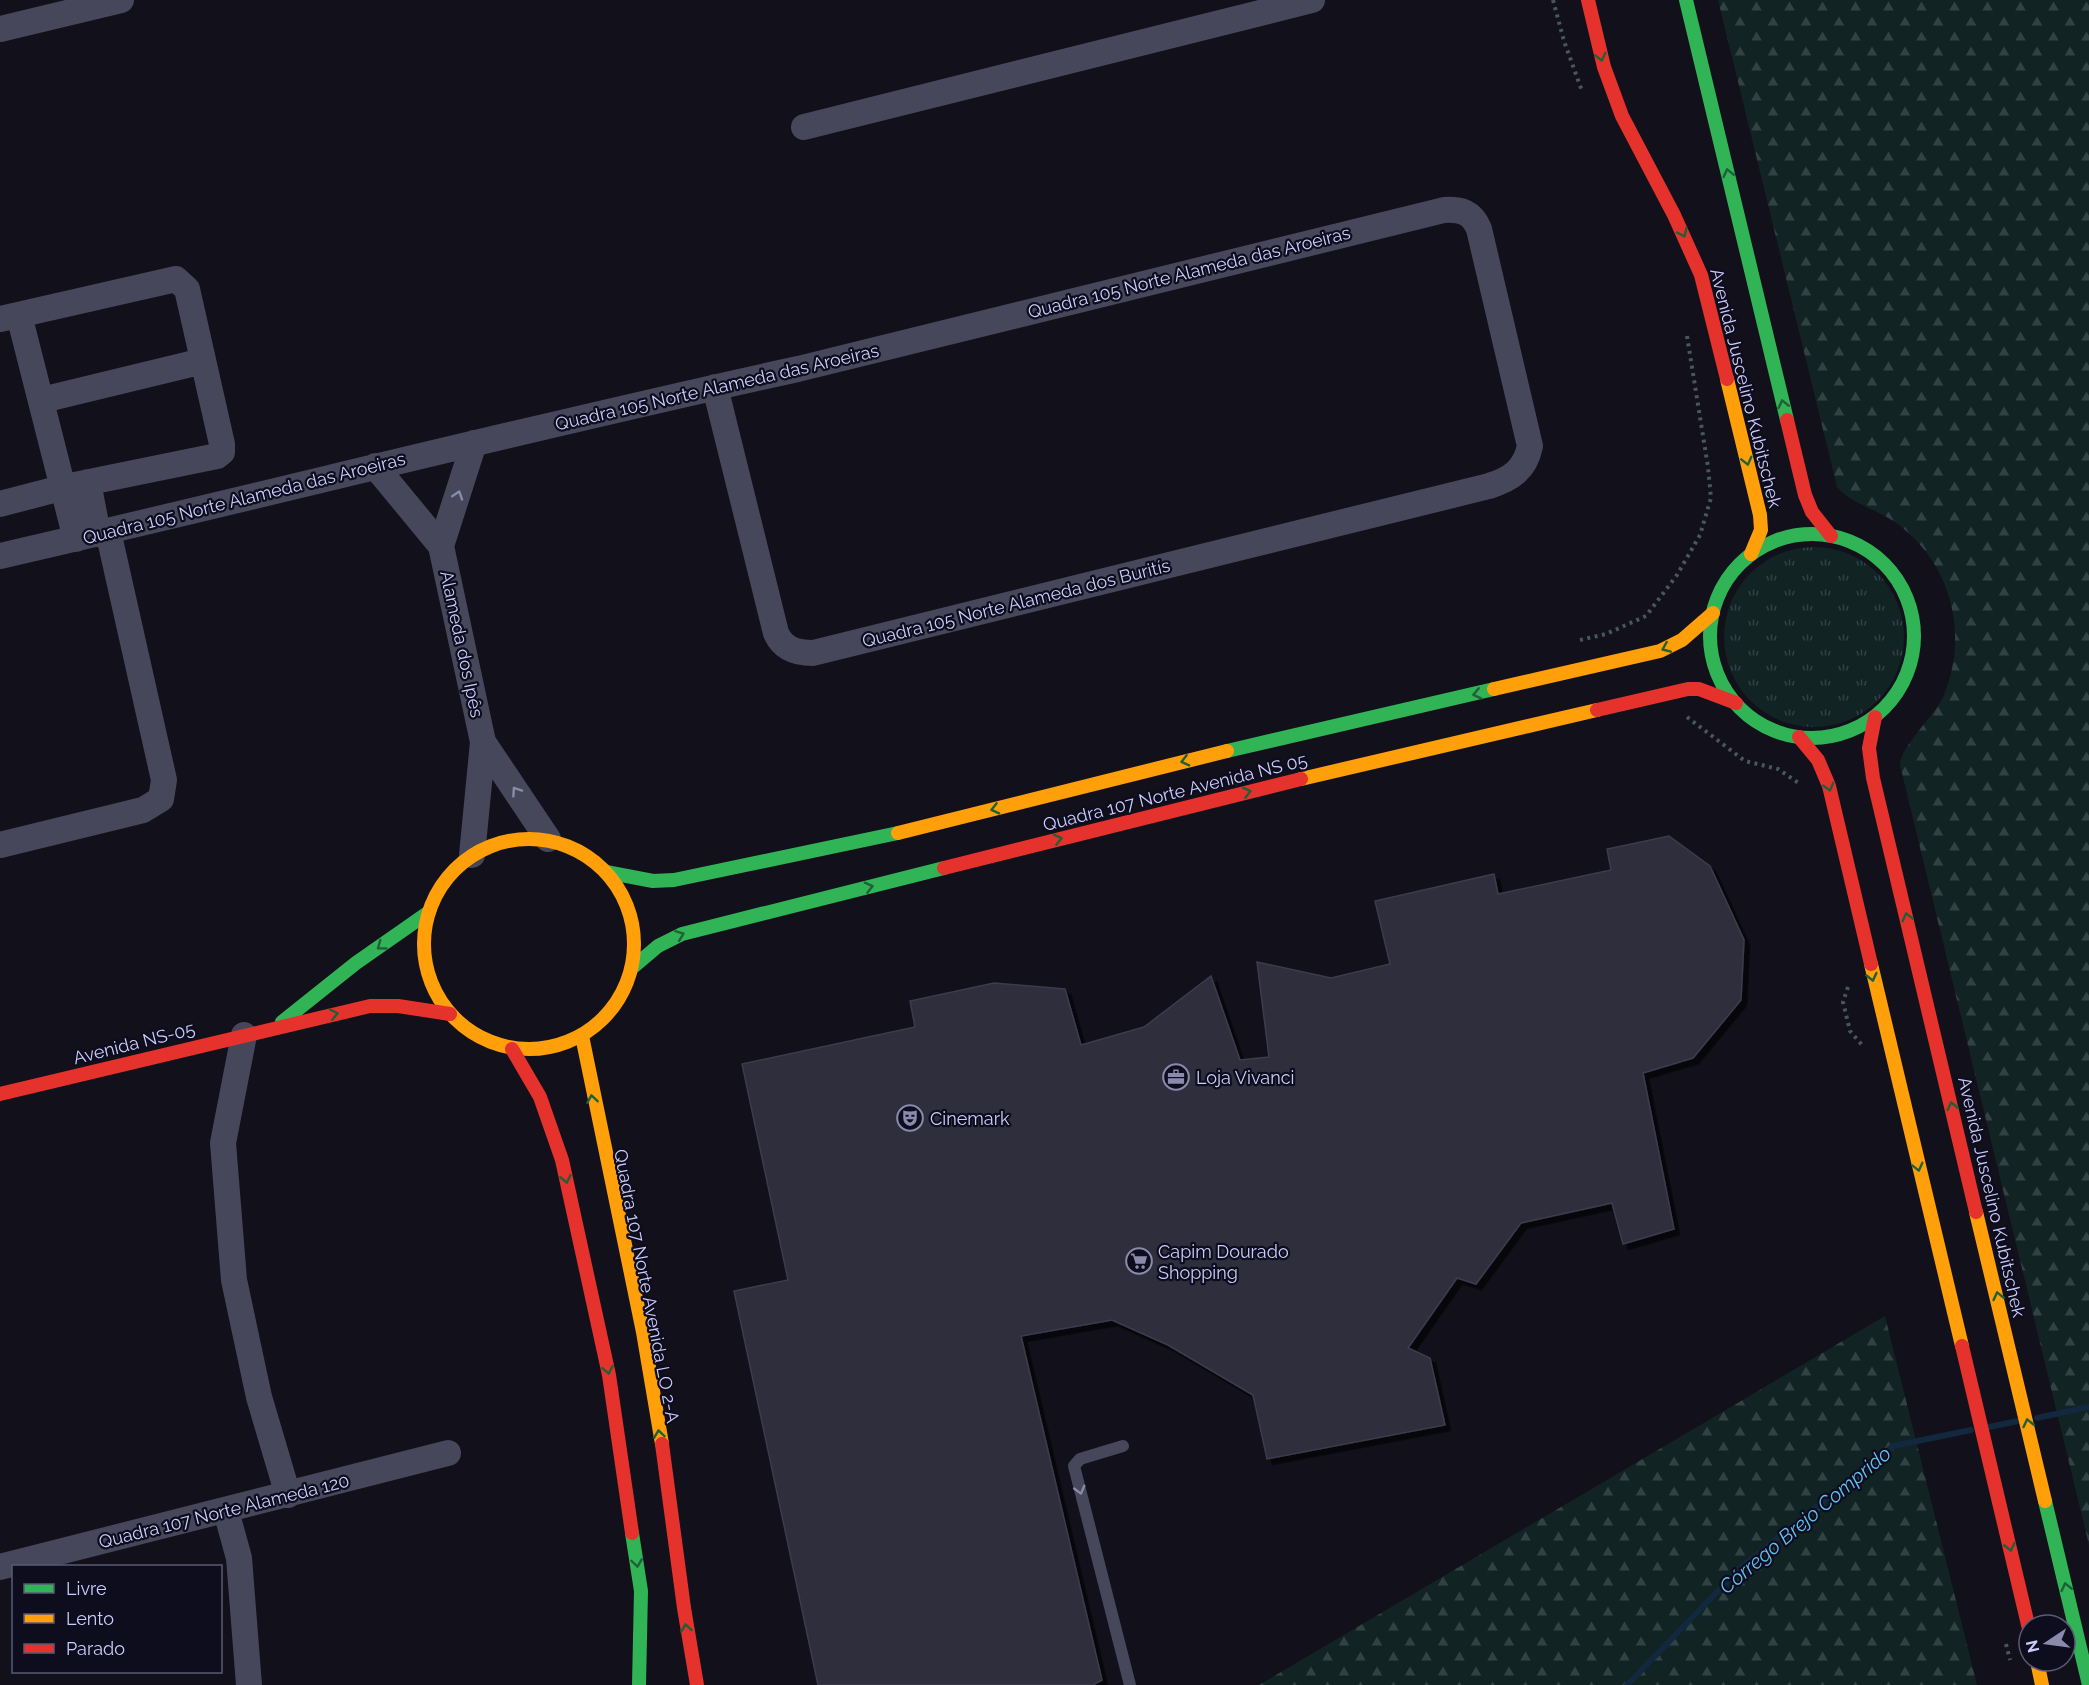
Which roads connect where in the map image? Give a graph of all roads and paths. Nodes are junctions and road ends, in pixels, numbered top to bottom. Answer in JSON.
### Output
{"nodes":[{"id":1,"x":121,"y":0,"type":"edge"},
{"id":2,"x":1312,"y":0,"type":"edge"},
{"id":3,"x":1588,"y":0,"type":"edge"},
{"id":4,"x":1686,"y":0,"type":"edge"},
{"id":5,"x":0,"y":28,"type":"edge"},
{"id":6,"x":804,"y":127,"type":"dead end"},
{"id":7,"x":10,"y":317,"type":"edge"},
{"id":8,"x":203,"y":361,"type":"junction"},
{"id":9,"x":715,"y":387,"type":"junction"},
{"id":10,"x":42,"y":400,"type":"junction"},
{"id":11,"x":474,"y":444,"type":"junction"},
{"id":12,"x":375,"y":466,"type":"junction"},
{"id":13,"x":1509,"y":480,"type":"joint"},
{"id":14,"x":76,"y":485,"type":"junction"},
{"id":15,"x":0,"y":504,"type":"edge"},
{"id":16,"x":94,"y":535,"type":"junction"},
{"id":17,"x":1831,"y":536,"type":"junction"},
{"id":18,"x":441,"y":546,"type":"junction"},
{"id":19,"x":1751,"y":554,"type":"junction"},
{"id":20,"x":0,"y":556,"type":"edge"},
{"id":21,"x":1713,"y":613,"type":"junction"},
{"id":22,"x":1736,"y":704,"type":"junction"},
{"id":23,"x":1875,"y":717,"type":"junction"},
{"id":24,"x":1800,"y":737,"type":"junction"},
{"id":25,"x":483,"y":742,"type":"junction"},
{"id":26,"x":548,"y":839,"type":"junction"},
{"id":27,"x":0,"y":845,"type":"edge"},
{"id":28,"x":472,"y":855,"type":"junction"},
{"id":29,"x":606,"y":872,"type":"junction"},
{"id":30,"x":429,"y":912,"type":"junction"},
{"id":31,"x":632,"y":968,"type":"junction"},
{"id":32,"x":450,"y":1014,"type":"junction"},
{"id":33,"x":276,"y":1027,"type":"junction"},
{"id":34,"x":244,"y":1035,"type":"junction"},
{"id":35,"x":582,"y":1036,"type":"junction"},
{"id":36,"x":512,"y":1049,"type":"junction"},
{"id":37,"x":0,"y":1094,"type":"edge"},
{"id":38,"x":1123,"y":1446,"type":"dead end"},
{"id":39,"x":448,"y":1452,"type":"dead end"},
{"id":40,"x":288,"y":1495,"type":"junction"},
{"id":41,"x":226,"y":1511,"type":"junction"},
{"id":42,"x":0,"y":1567,"type":"edge"},
{"id":43,"x":2025,"y":1613,"type":"edge"},
{"id":44,"x":249,"y":1685,"type":"edge"},
{"id":45,"x":639,"y":1685,"type":"edge"},
{"id":46,"x":697,"y":1685,"type":"edge"},
{"id":47,"x":1130,"y":1685,"type":"edge"},
{"id":48,"x":2089,"y":1685,"type":"edge"}],
"edges":[{"from":1,"to":5,"type":"street"},
{"from":2,"to":6,"type":"street"},
{"from":3,"to":19,"type":"street","name":"Avenida Juscelino Kubitschek","one_way":true},
{"from":17,"to":4,"type":"street","name":"Avenida Juscelino Kubitschek","one_way":true},
{"from":7,"to":8,"type":"street"},
{"from":7,"to":10,"type":"street"},
{"from":8,"to":10,"type":"street"},
{"from":8,"to":14,"type":"street"},
{"from":9,"to":11,"type":"street","name":"Quadra 105 Norte Alameda das Aroeiras"},
{"from":9,"to":13,"type":"street","name":"Quadra 105 Norte Alameda dos Buritís"},
{"from":9,"to":13,"type":"street","name":"Quadra 105 Norte Alameda das Aroeiras"},
{"from":10,"to":14,"type":"street"},
{"from":11,"to":12,"type":"street","name":"Quadra 105 Norte Alameda das Aroeiras"},
{"from":18,"to":11,"type":"street","name":"Alameda dos Ipês","one_way":true},
{"from":12,"to":16,"type":"street","name":"Quadra 105 Norte Alameda das Aroeiras"},
{"from":12,"to":18,"type":"street","name":"Alameda dos Ipês"},
{"from":14,"to":15,"type":"street"},
{"from":14,"to":16,"type":"street"},
{"from":16,"to":20,"type":"street","name":"Quadra 105 Norte Alameda das Aroeiras"},
{"from":16,"to":27,"type":"street"},
{"from":17,"to":19,"type":"street"},
{"from":17,"to":23,"type":"street"},
{"from":18,"to":25,"type":"street","name":"Alameda dos Ipês"},
{"from":19,"to":21,"type":"street"},
{"from":21,"to":22,"type":"street"},
{"from":21,"to":29,"type":"street","name":"Quadra 107 Norte Avenida NS 05","one_way":true},
{"from":22,"to":24,"type":"street"},
{"from":31,"to":22,"type":"street","name":"Quadra 107 Norte Avenida NS 05","one_way":true},
{"from":23,"to":24,"type":"street"},
{"from":48,"to":23,"type":"street","name":"Avenida Juscelino Kubitschek","one_way":true},
{"from":24,"to":43,"type":"street","one_way":true},
{"from":26,"to":25,"type":"street","name":"Alameda dos Ipês","one_way":true},
{"from":25,"to":28,"type":"street","name":"Alameda dos Ipês"},
{"from":26,"to":28,"type":"street"},
{"from":26,"to":29,"type":"street"},
{"from":28,"to":30,"type":"street"},
{"from":29,"to":31,"type":"street"},
{"from":30,"to":32,"type":"street"},
{"from":30,"to":33,"type":"street","one_way":true},
{"from":31,"to":35,"type":"street"},
{"from":33,"to":32,"type":"street","one_way":true},
{"from":32,"to":36,"type":"street"},
{"from":33,"to":34,"type":"street","name":"Avenida NS-05"},
{"from":34,"to":37,"type":"street","name":"Avenida NS-05"},
{"from":34,"to":40,"type":"street"},
{"from":35,"to":36,"type":"street"},
{"from":46,"to":35,"type":"street","name":"Quadra 107 Norte Avenida LO 2-A","one_way":true},
{"from":36,"to":45,"type":"street","one_way":true},
{"from":38,"to":47,"type":"lane","one_way":true},
{"from":39,"to":40,"type":"street","name":"Quadra 107 Norte Alameda 120"},
{"from":40,"to":41,"type":"street","name":"Quadra 107 Norte Alameda 120"},
{"from":41,"to":42,"type":"street","name":"Quadra 107 Norte Alameda 120"},
{"from":41,"to":44,"type":"street"}]}
